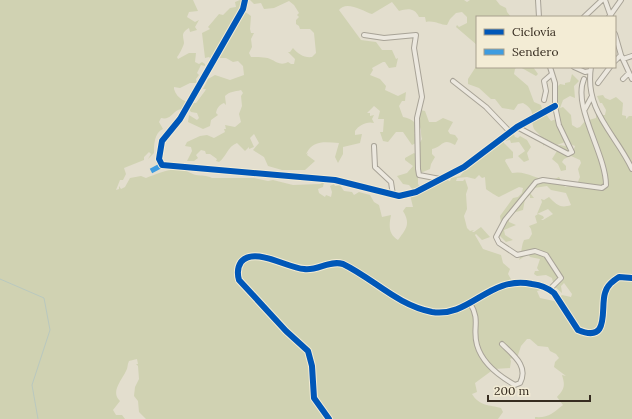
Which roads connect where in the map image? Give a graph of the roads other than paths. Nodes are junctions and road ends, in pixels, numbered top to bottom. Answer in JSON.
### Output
{"nodes":[{"id":1,"x":245,"y":0,"type":"edge"},
{"id":2,"x":538,"y":0,"type":"edge"},
{"id":3,"x":604,"y":0,"type":"edge"},
{"id":4,"x":621,"y":0,"type":"edge"},
{"id":5,"x":539,"y":16,"type":"edge"},
{"id":6,"x":585,"y":16,"type":"edge"},
{"id":7,"x":610,"y":16,"type":"edge"},
{"id":8,"x":364,"y":35,"type":"dead end"},
{"id":9,"x":616,"y":37,"type":"edge"},
{"id":10,"x":632,"y":56,"type":"edge"},
{"id":11,"x":622,"y":57,"type":"junction"},
{"id":12,"x":616,"y":60,"type":"edge"},
{"id":13,"x":550,"y":68,"type":"edge"},
{"id":14,"x":576,"y":68,"type":"edge"},
{"id":15,"x":609,"y":68,"type":"edge"},
{"id":16,"x":591,"y":69,"type":"edge"},
{"id":17,"x":630,"y":73,"type":"junction"},
{"id":18,"x":552,"y":74,"type":"junction"},
{"id":19,"x":584,"y":79,"type":"dead end"},
{"id":20,"x":623,"y":79,"type":"dead end"},
{"id":21,"x":632,"y":79,"type":"edge"},
{"id":22,"x":453,"y":80,"type":"dead end"},
{"id":23,"x":598,"y":83,"type":"dead end"},
{"id":24,"x":592,"y":96,"type":"junction"},
{"id":25,"x":544,"y":100,"type":"dead end"},
{"id":26,"x":555,"y":106,"type":"junction"},
{"id":27,"x":584,"y":109,"type":"junction"},
{"id":28,"x":517,"y":126,"type":"junction"},
{"id":29,"x":510,"y":132,"type":"junction"},
{"id":30,"x":374,"y":146,"type":"dead end"},
{"id":31,"x":632,"y":169,"type":"edge"},
{"id":32,"x":440,"y":179,"type":"junction"},
{"id":33,"x":393,"y":195,"type":"junction"},
{"id":34,"x":632,"y":278,"type":"edge"},
{"id":35,"x":550,"y":289,"type":"junction"},
{"id":36,"x":470,"y":302,"type":"junction"},
{"id":37,"x":502,"y":344,"type":"dead end"},
{"id":38,"x":329,"y":419,"type":"edge"}],
"edges":[{"from":1,"to":33,"type":"street"},
{"from":2,"to":5,"type":"street"},
{"from":3,"to":6,"type":"street"},
{"from":3,"to":7,"type":"street"},
{"from":4,"to":7,"type":"street"},
{"from":8,"to":32,"type":"street"},
{"from":9,"to":11,"type":"street"},
{"from":10,"to":11,"type":"street"},
{"from":11,"to":12,"type":"street"},
{"from":11,"to":17,"type":"street"},
{"from":13,"to":18,"type":"street"},
{"from":14,"to":16,"type":"street"},
{"from":15,"to":23,"type":"street"},
{"from":16,"to":24,"type":"street"},
{"from":17,"to":20,"type":"street"},
{"from":17,"to":21,"type":"street"},
{"from":18,"to":25,"type":"street"},
{"from":18,"to":26,"type":"street"},
{"from":19,"to":27,"type":"street"},
{"from":22,"to":29,"type":"street"},
{"from":24,"to":27,"type":"street"},
{"from":24,"to":31,"type":"street"},
{"from":26,"to":28,"type":"street"},
{"from":26,"to":28,"type":"street"},
{"from":27,"to":35,"type":"street"},
{"from":28,"to":29,"type":"street"},
{"from":29,"to":32,"type":"street"},
{"from":30,"to":33,"type":"street"},
{"from":32,"to":33,"type":"street"},
{"from":34,"to":35,"type":"street"},
{"from":35,"to":36,"type":"street"},
{"from":36,"to":37,"type":"street"},
{"from":36,"to":38,"type":"street"}]}
